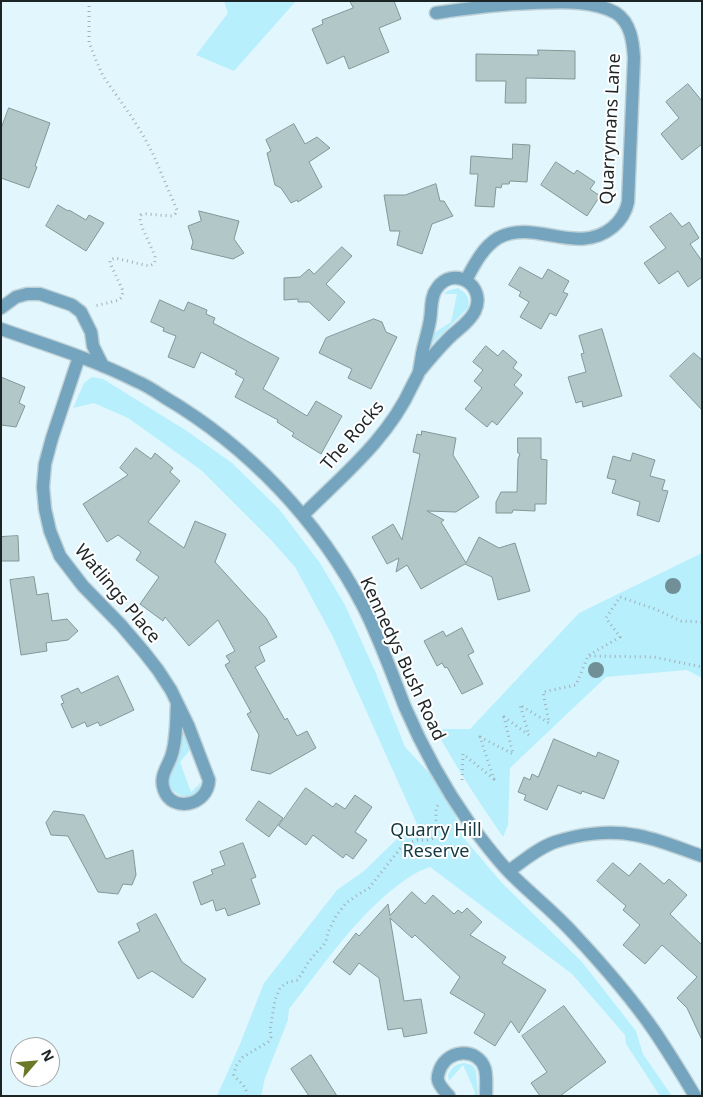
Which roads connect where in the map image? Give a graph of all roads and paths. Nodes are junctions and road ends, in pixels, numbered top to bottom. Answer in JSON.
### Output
{"nodes":[{"id":1,"x":89,"y":1,"type":"edge"},
{"id":2,"x":436,"y":13,"type":"dead end"},
{"id":3,"x":466,"y":280,"type":"junction"},
{"id":4,"x":1,"y":308,"type":"edge"},
{"id":5,"x":81,"y":312,"type":"junction"},
{"id":6,"x":1,"y":329,"type":"edge"},
{"id":7,"x":79,"y":357,"type":"junction"},
{"id":8,"x":103,"y":366,"type":"junction"},
{"id":9,"x":418,"y":372,"type":"junction"},
{"id":10,"x":303,"y":515,"type":"junction"},
{"id":11,"x":702,"y":622,"type":"edge"},
{"id":12,"x":588,"y":656,"type":"junction"},
{"id":13,"x":702,"y":667,"type":"edge"},
{"id":14,"x":177,"y":703,"type":"junction"},
{"id":15,"x":449,"y":794,"type":"junction"},
{"id":16,"x":702,"y":856,"type":"edge"},
{"id":17,"x":509,"y":871,"type":"junction"},
{"id":18,"x":247,"y":1096,"type":"edge"},
{"id":19,"x":449,"y":1096,"type":"edge"},
{"id":20,"x":486,"y":1096,"type":"edge"},
{"id":21,"x":695,"y":1096,"type":"edge"}],
"edges":[{"from":1,"to":5,"type":"path"},
{"from":2,"to":3,"type":"street","name":"Quarrymans Lane"},
{"from":3,"to":9,"type":"street","name":"The Rocks"},
{"from":3,"to":9,"type":"street","name":"The Rocks"},
{"from":4,"to":5,"type":"street"},
{"from":5,"to":8,"type":"street"},
{"from":6,"to":7,"type":"street","name":"Kennedys Bush Road"},
{"from":7,"to":8,"type":"street","name":"Kennedys Bush Road"},
{"from":7,"to":14,"type":"street","name":"Watlings Place"},
{"from":8,"to":10,"type":"street","name":"Kennedys Bush Road"},
{"from":9,"to":10,"type":"street","name":"The Rocks"},
{"from":10,"to":15,"type":"street","name":"Kennedys Bush Road"},
{"from":11,"to":12,"type":"path"},
{"from":12,"to":13,"type":"path"},
{"from":12,"to":15,"type":"path"},
{"from":14,"to":14,"type":"street","name":"Watlings Place"},
{"from":15,"to":17,"type":"street","name":"Kennedys Bush Road"},
{"from":15,"to":18,"type":"path"},
{"from":16,"to":17,"type":"street"},
{"from":17,"to":21,"type":"street","name":"Kennedys Bush Road"},
{"from":19,"to":20,"type":"street"}]}
